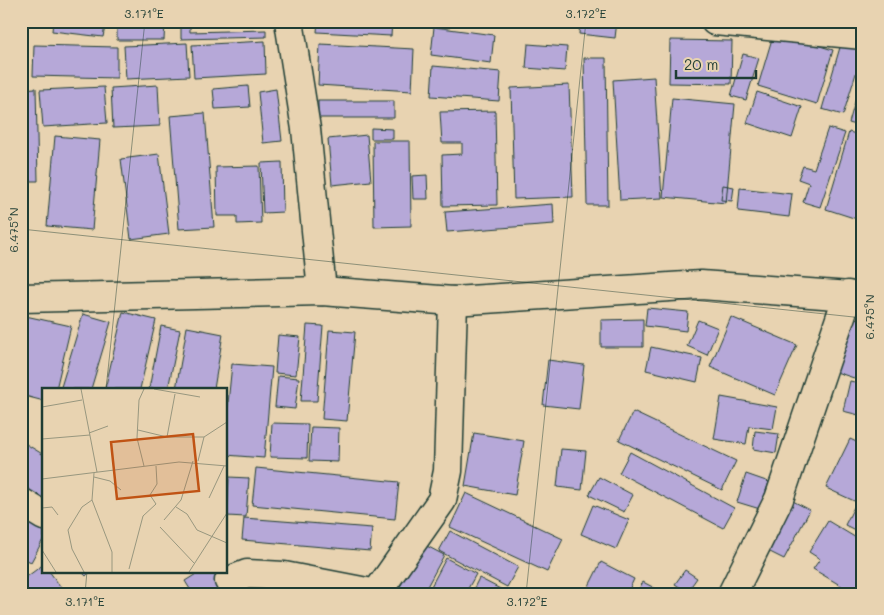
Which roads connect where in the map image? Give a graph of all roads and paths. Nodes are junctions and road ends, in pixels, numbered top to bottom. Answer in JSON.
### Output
{"nodes":[{"id":1,"x":288,"y":21,"type":"edge"},
{"id":2,"x":715,"y":21,"type":"edge"},
{"id":3,"x":863,"y":35,"type":"edge"},
{"id":4,"x":322,"y":291,"type":"junction"},
{"id":5,"x":855,"y":296,"type":"edge"},
{"id":6,"x":21,"y":298,"type":"edge"},
{"id":7,"x":453,"y":301,"type":"junction"},
{"id":8,"x":21,"y":502,"type":"edge"},
{"id":9,"x":42,"y":515,"type":"edge"},
{"id":10,"x":229,"y":581,"type":"dead end"},
{"id":11,"x":377,"y":594,"type":"edge"},
{"id":12,"x":732,"y":594,"type":"edge"}],
"edges":[{"from":1,"to":4,"type":"street"},
{"from":2,"to":3,"type":"street"},
{"from":4,"to":6,"type":"street"},
{"from":4,"to":7,"type":"street"},
{"from":5,"to":7,"type":"street"},
{"from":5,"to":12,"type":"street"},
{"from":7,"to":11,"type":"street"},
{"from":8,"to":9,"type":"street"},
{"from":10,"to":11,"type":"street"}]}
